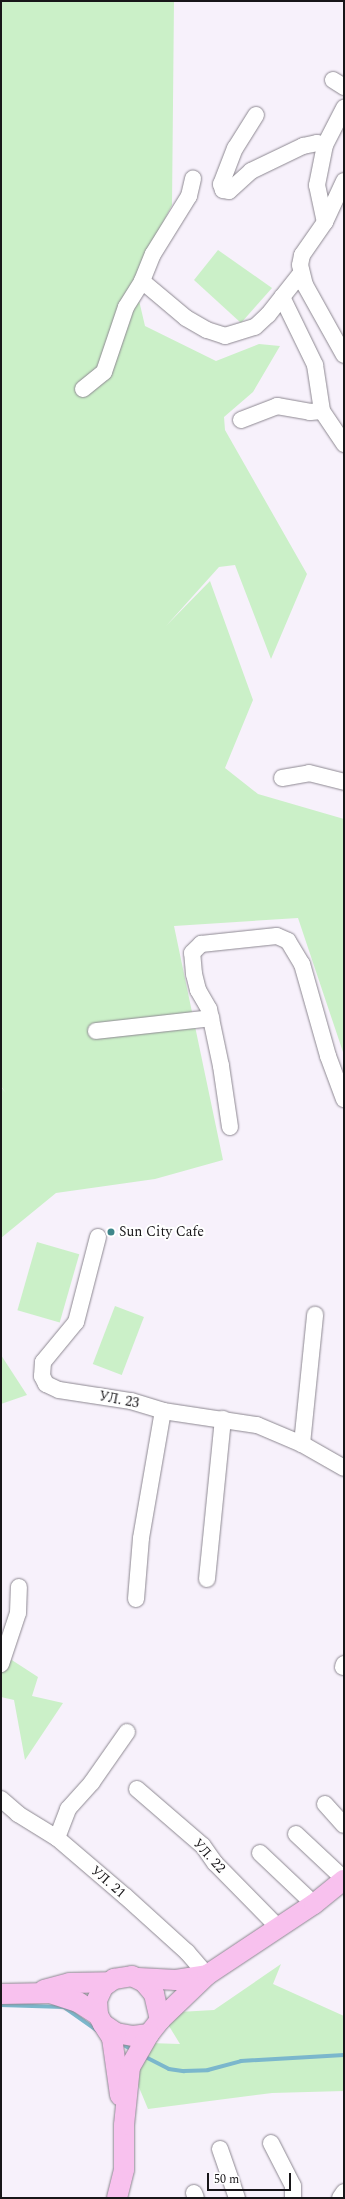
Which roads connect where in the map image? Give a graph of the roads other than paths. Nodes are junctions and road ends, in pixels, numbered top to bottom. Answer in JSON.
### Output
{"nodes":[{"id":1,"x":344,"y":108,"type":"edge"},
{"id":2,"x":256,"y":115,"type":"dead end"},
{"id":3,"x":325,"y":145,"type":"junction"},
{"id":4,"x":193,"y":178,"type":"dead end"},
{"id":5,"x":344,"y":181,"type":"edge"},
{"id":6,"x":325,"y":222,"type":"junction"},
{"id":7,"x":301,"y":273,"type":"junction"},
{"id":8,"x":142,"y":281,"type":"junction"},
{"id":9,"x":282,"y":297,"type":"junction"},
{"id":10,"x":327,"y":324,"type":"junction"},
{"id":11,"x":344,"y":330,"type":"edge"},
{"id":12,"x":344,"y":355,"type":"edge"},
{"id":13,"x":83,"y":389,"type":"dead end"},
{"id":14,"x":322,"y":410,"type":"junction"},
{"id":15,"x":241,"y":420,"type":"dead end"},
{"id":16,"x":344,"y":444,"type":"edge"},
{"id":17,"x":282,"y":778,"type":"dead end"},
{"id":18,"x":344,"y":782,"type":"edge"},
{"id":19,"x":211,"y":1018,"type":"junction"},
{"id":20,"x":96,"y":1031,"type":"dead end"},
{"id":21,"x":344,"y":1099,"type":"edge"},
{"id":22,"x":230,"y":1127,"type":"dead end"},
{"id":23,"x":98,"y":1237,"type":"dead end"},
{"id":24,"x":315,"y":1315,"type":"dead end"},
{"id":25,"x":163,"y":1411,"type":"junction"},
{"id":26,"x":223,"y":1419,"type":"junction"},
{"id":27,"x":302,"y":1444,"type":"junction"},
{"id":28,"x":344,"y":1468,"type":"edge"},
{"id":29,"x":207,"y":1579,"type":"dead end"},
{"id":30,"x":19,"y":1587,"type":"dead end"},
{"id":31,"x":136,"y":1600,"type":"dead end"},
{"id":32,"x":1,"y":1664,"type":"edge"},
{"id":33,"x":127,"y":1732,"type":"dead end"},
{"id":34,"x":137,"y":1789,"type":"dead end"},
{"id":35,"x":1,"y":1799,"type":"edge"},
{"id":36,"x":324,"y":1804,"type":"dead end"},
{"id":37,"x":344,"y":1825,"type":"edge"},
{"id":38,"x":296,"y":1834,"type":"dead end"},
{"id":39,"x":57,"y":1838,"type":"junction"},
{"id":40,"x":260,"y":1853,"type":"dead end"},
{"id":41,"x":344,"y":1880,"type":"edge"},
{"id":42,"x":314,"y":1904,"type":"junction"},
{"id":43,"x":278,"y":1926,"type":"junction"},
{"id":44,"x":207,"y":1975,"type":"junction"},
{"id":45,"x":138,"y":1978,"type":"junction"},
{"id":46,"x":109,"y":1982,"type":"junction"},
{"id":47,"x":36,"y":1993,"type":"junction"},
{"id":48,"x":1,"y":1994,"type":"edge"},
{"id":49,"x":101,"y":2019,"type":"junction"},
{"id":50,"x":155,"y":2027,"type":"junction"},
{"id":51,"x":124,"y":2125,"type":"junction"},
{"id":52,"x":271,"y":2144,"type":"dead end"},
{"id":53,"x":220,"y":2149,"type":"dead end"},
{"id":54,"x":344,"y":2192,"type":"edge"},
{"id":55,"x":117,"y":2198,"type":"edge"},
{"id":56,"x":237,"y":2198,"type":"edge"},
{"id":57,"x":293,"y":2198,"type":"edge"},
{"id":58,"x":340,"y":2198,"type":"edge"}],
"edges":[{"from":1,"to":3,"type":"street"},
{"from":2,"to":3,"type":"street"},
{"from":3,"to":6,"type":"street"},
{"from":4,"to":8,"type":"street"},
{"from":5,"to":6,"type":"street"},
{"from":6,"to":7,"type":"street"},
{"from":7,"to":9,"type":"street"},
{"from":7,"to":10,"type":"street"},
{"from":8,"to":9,"type":"street"},
{"from":8,"to":13,"type":"street"},
{"from":9,"to":14,"type":"street"},
{"from":10,"to":11,"type":"street"},
{"from":10,"to":12,"type":"street"},
{"from":14,"to":15,"type":"street"},
{"from":14,"to":16,"type":"street"},
{"from":17,"to":18,"type":"street"},
{"from":19,"to":20,"type":"street"},
{"from":19,"to":21,"type":"street"},
{"from":19,"to":22,"type":"street"},
{"from":23,"to":25,"type":"street","name":"УЛ. 23"},
{"from":24,"to":27,"type":"street"},
{"from":25,"to":26,"type":"street","name":"УЛ. 23"},
{"from":25,"to":31,"type":"street"},
{"from":26,"to":27,"type":"street","name":"УЛ. 23"},
{"from":26,"to":29,"type":"street"},
{"from":27,"to":28,"type":"street","name":"УЛ. 23"},
{"from":30,"to":32,"type":"street"},
{"from":33,"to":39,"type":"street"},
{"from":34,"to":43,"type":"street","name":"УЛ. 22"},
{"from":35,"to":39,"type":"street","name":"УЛ. 21"},
{"from":36,"to":37,"type":"street"},
{"from":38,"to":41,"type":"street"},
{"from":39,"to":44,"type":"street","name":"УЛ. 21"},
{"from":40,"to":42,"type":"street"},
{"from":41,"to":42,"type":"main road"},
{"from":42,"to":43,"type":"main road"},
{"from":43,"to":44,"type":"main road"},
{"from":44,"to":45,"type":"main road"},
{"from":44,"to":50,"type":"main road"},
{"from":45,"to":46,"type":"main road"},
{"from":45,"to":50,"type":"main road"},
{"from":46,"to":47,"type":"main road"},
{"from":46,"to":49,"type":"main road"},
{"from":47,"to":48,"type":"main road"},
{"from":47,"to":49,"type":"main road"},
{"from":49,"to":50,"type":"main road"},
{"from":49,"to":51,"type":"main road"},
{"from":50,"to":51,"type":"main road"},
{"from":51,"to":55,"type":"main road"},
{"from":52,"to":57,"type":"street"},
{"from":53,"to":56,"type":"street"},
{"from":54,"to":58,"type":"street"}]}
